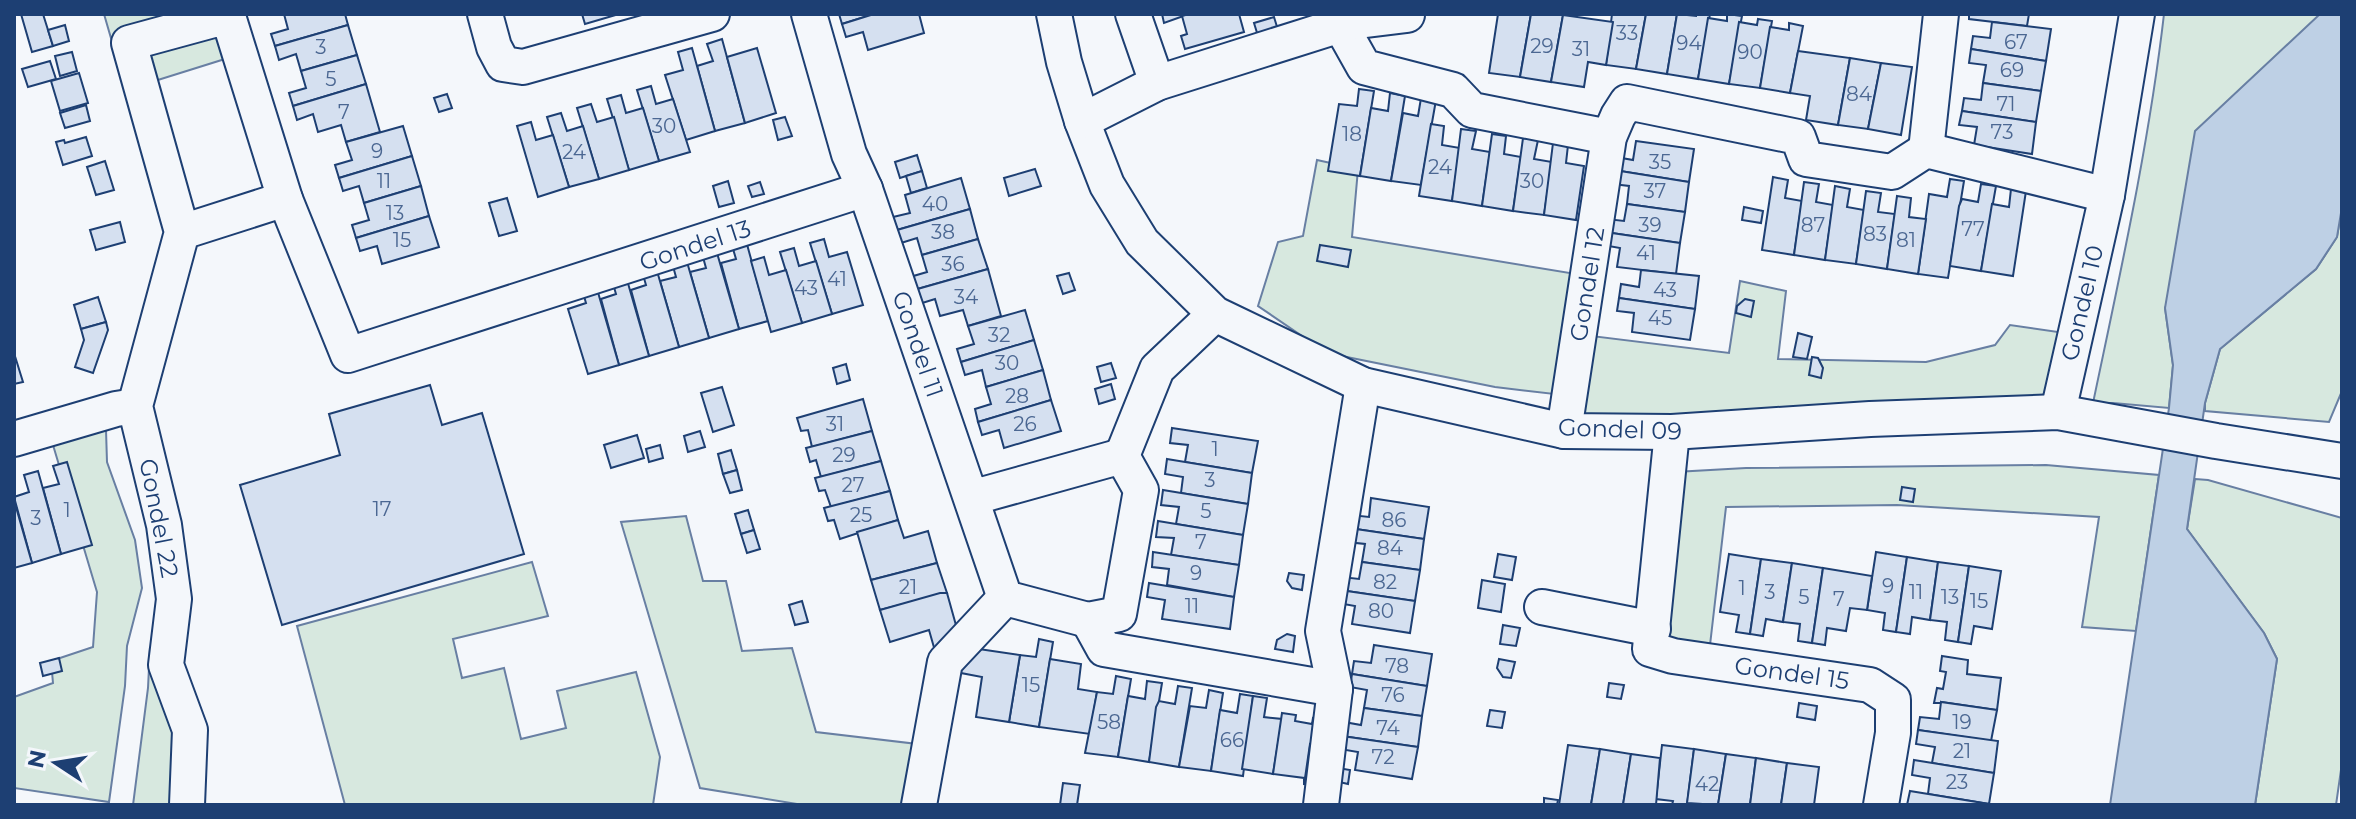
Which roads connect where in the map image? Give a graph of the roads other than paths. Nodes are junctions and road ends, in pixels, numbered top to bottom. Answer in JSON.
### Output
{"nodes":[{"id":1,"x":485,"y":14,"type":"edge"},
{"id":2,"x":712,"y":14,"type":"edge"},
{"id":3,"x":809,"y":14,"type":"edge"},
{"id":4,"x":1054,"y":14,"type":"edge"},
{"id":5,"x":1133,"y":14,"type":"edge"},
{"id":6,"x":1941,"y":14,"type":"edge"},
{"id":7,"x":2137,"y":14,"type":"edge"},
{"id":8,"x":1407,"y":15,"type":"edge"},
{"id":9,"x":1346,"y":21,"type":"edge"},
{"id":10,"x":1157,"y":83,"type":"junction"},
{"id":11,"x":1082,"y":121,"type":"junction"},
{"id":12,"x":1609,"y":137,"type":"junction"},
{"id":13,"x":1926,"y":150,"type":"junction"},
{"id":14,"x":865,"y":189,"type":"junction"},
{"id":15,"x":2107,"y":195,"type":"junction"},
{"id":16,"x":285,"y":199,"type":"junction"},
{"id":17,"x":182,"y":232,"type":"junction"},
{"id":18,"x":1215,"y":314,"type":"junction"},
{"id":19,"x":1363,"y":385,"type":"junction"},
{"id":20,"x":135,"y":406,"type":"junction"},
{"id":21,"x":2058,"y":412,"type":"junction"},
{"id":22,"x":1564,"y":431,"type":"junction"},
{"id":23,"x":1672,"y":432,"type":"junction"},
{"id":24,"x":14,"y":439,"type":"edge"},
{"id":25,"x":1122,"y":456,"type":"junction"},
{"id":26,"x":2342,"y":461,"type":"edge"},
{"id":27,"x":971,"y":498,"type":"junction"},
{"id":28,"x":1005,"y":598,"type":"junction"},
{"id":29,"x":1542,"y":607,"type":"dead end"},
{"id":30,"x":1088,"y":620,"type":"junction"},
{"id":31,"x":1653,"y":629,"type":"junction"},
{"id":32,"x":1335,"y":689,"type":"junction"},
{"id":33,"x":187,"y":805,"type":"edge"},
{"id":34,"x":919,"y":805,"type":"edge"},
{"id":35,"x":1321,"y":805,"type":"edge"},
{"id":36,"x":1881,"y":805,"type":"edge"}],
"edges":[{"from":1,"to":2,"type":"street"},
{"from":3,"to":14,"type":"street"},
{"from":4,"to":11,"type":"street","name":"Gondel 09"},
{"from":5,"to":10,"type":"street"},
{"from":6,"to":13,"type":"street"},
{"from":7,"to":15,"type":"street","name":"Gondel 10"},
{"from":8,"to":9,"type":"street"},
{"from":9,"to":10,"type":"street"},
{"from":9,"to":12,"type":"street"},
{"from":10,"to":11,"type":"street"},
{"from":11,"to":18,"type":"street","name":"Gondel 09"},
{"from":12,"to":13,"type":"street","name":"Gondel 12"},
{"from":12,"to":22,"type":"street","name":"Gondel 12"},
{"from":13,"to":15,"type":"street"},
{"from":14,"to":16,"type":"street","name":"Gondel 13"},
{"from":14,"to":27,"type":"street","name":"Gondel 11"},
{"from":15,"to":21,"type":"street","name":"Gondel 10"},
{"from":16,"to":17,"type":"street"},
{"from":16,"to":17,"type":"street"},
{"from":17,"to":20,"type":"street","name":"Gondel 22"},
{"from":18,"to":19,"type":"street","name":"Gondel 09"},
{"from":18,"to":25,"type":"street"},
{"from":19,"to":22,"type":"street","name":"Gondel 09"},
{"from":19,"to":32,"type":"street"},
{"from":20,"to":24,"type":"street"},
{"from":20,"to":33,"type":"street","name":"Gondel 22"},
{"from":21,"to":23,"type":"street","name":"Gondel 09"},
{"from":21,"to":26,"type":"street","name":"Gondel 09"},
{"from":22,"to":23,"type":"street","name":"Gondel 09"},
{"from":23,"to":31,"type":"street"},
{"from":25,"to":27,"type":"street"},
{"from":25,"to":30,"type":"street"},
{"from":27,"to":28,"type":"street","name":"Gondel 11"},
{"from":28,"to":30,"type":"street"},
{"from":28,"to":34,"type":"street"},
{"from":29,"to":31,"type":"street"},
{"from":30,"to":32,"type":"street"},
{"from":31,"to":36,"type":"street","name":"Gondel 15"},
{"from":32,"to":35,"type":"street"}]}
